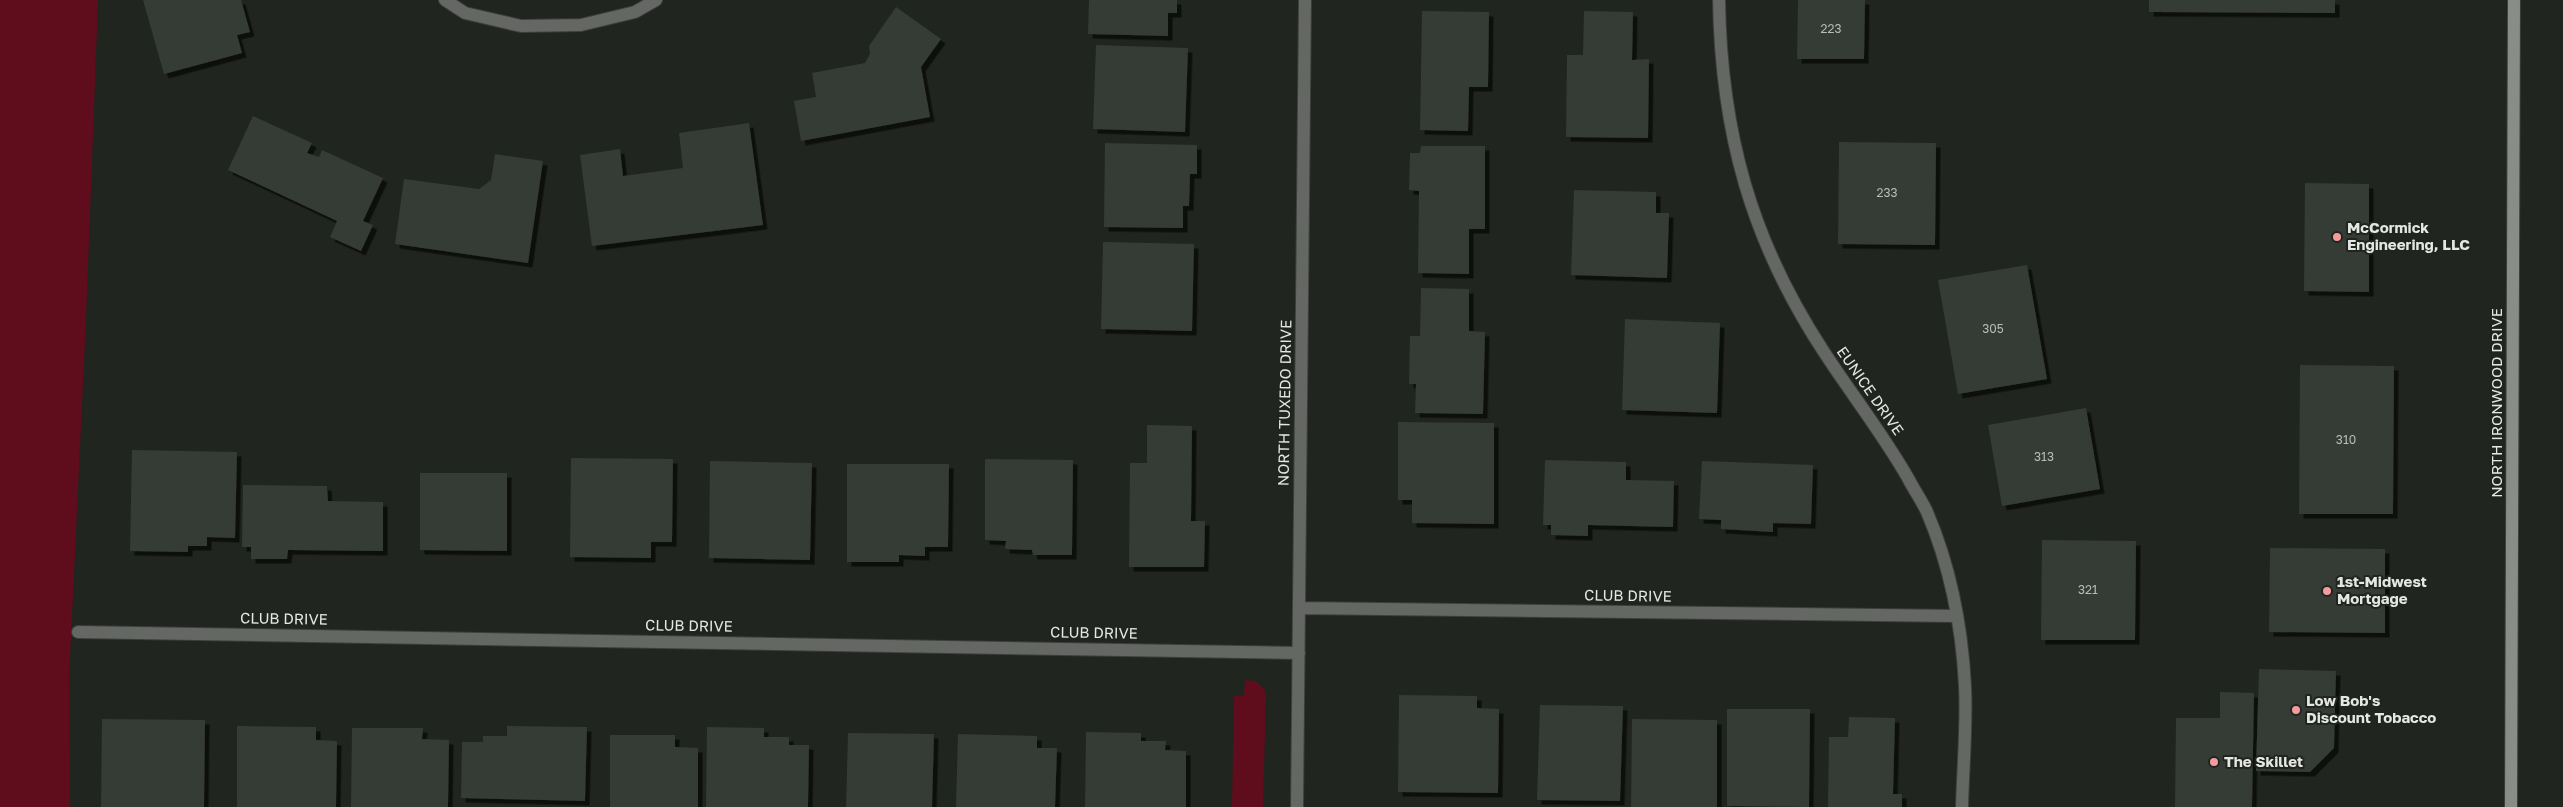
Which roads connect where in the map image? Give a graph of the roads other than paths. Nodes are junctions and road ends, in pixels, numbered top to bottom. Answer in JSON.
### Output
{"nodes":[{"id":1,"x":445,"y":0,"type":"edge"},
{"id":2,"x":656,"y":0,"type":"edge"},
{"id":3,"x":1305,"y":0,"type":"edge"},
{"id":4,"x":1719,"y":0,"type":"edge"},
{"id":5,"x":2514,"y":0,"type":"edge"},
{"id":6,"x":1299,"y":608,"type":"junction"},
{"id":7,"x":1956,"y":616,"type":"junction"},
{"id":8,"x":78,"y":632,"type":"dead end"},
{"id":9,"x":1299,"y":653,"type":"junction"},
{"id":10,"x":1297,"y":807,"type":"edge"},
{"id":11,"x":1962,"y":807,"type":"edge"},
{"id":12,"x":2511,"y":807,"type":"edge"}],
"edges":[{"from":1,"to":2,"type":"street"},
{"from":3,"to":6,"type":"street","name":"NORTH TUXEDO DRIVE"},
{"from":4,"to":7,"type":"street","name":"EUNICE DRIVE"},
{"from":5,"to":12,"type":"main road","name":"NORTH IRONWOOD DRIVE"},
{"from":6,"to":7,"type":"street","name":"CLUB DRIVE"},
{"from":6,"to":9,"type":"street","name":"NORTH TUXEDO DRIVE"},
{"from":7,"to":11,"type":"street","name":"EUNICE DRIVE"},
{"from":8,"to":9,"type":"street","name":"CLUB DRIVE"},
{"from":9,"to":10,"type":"street","name":"NORTH TUXEDO DRIVE"}]}
